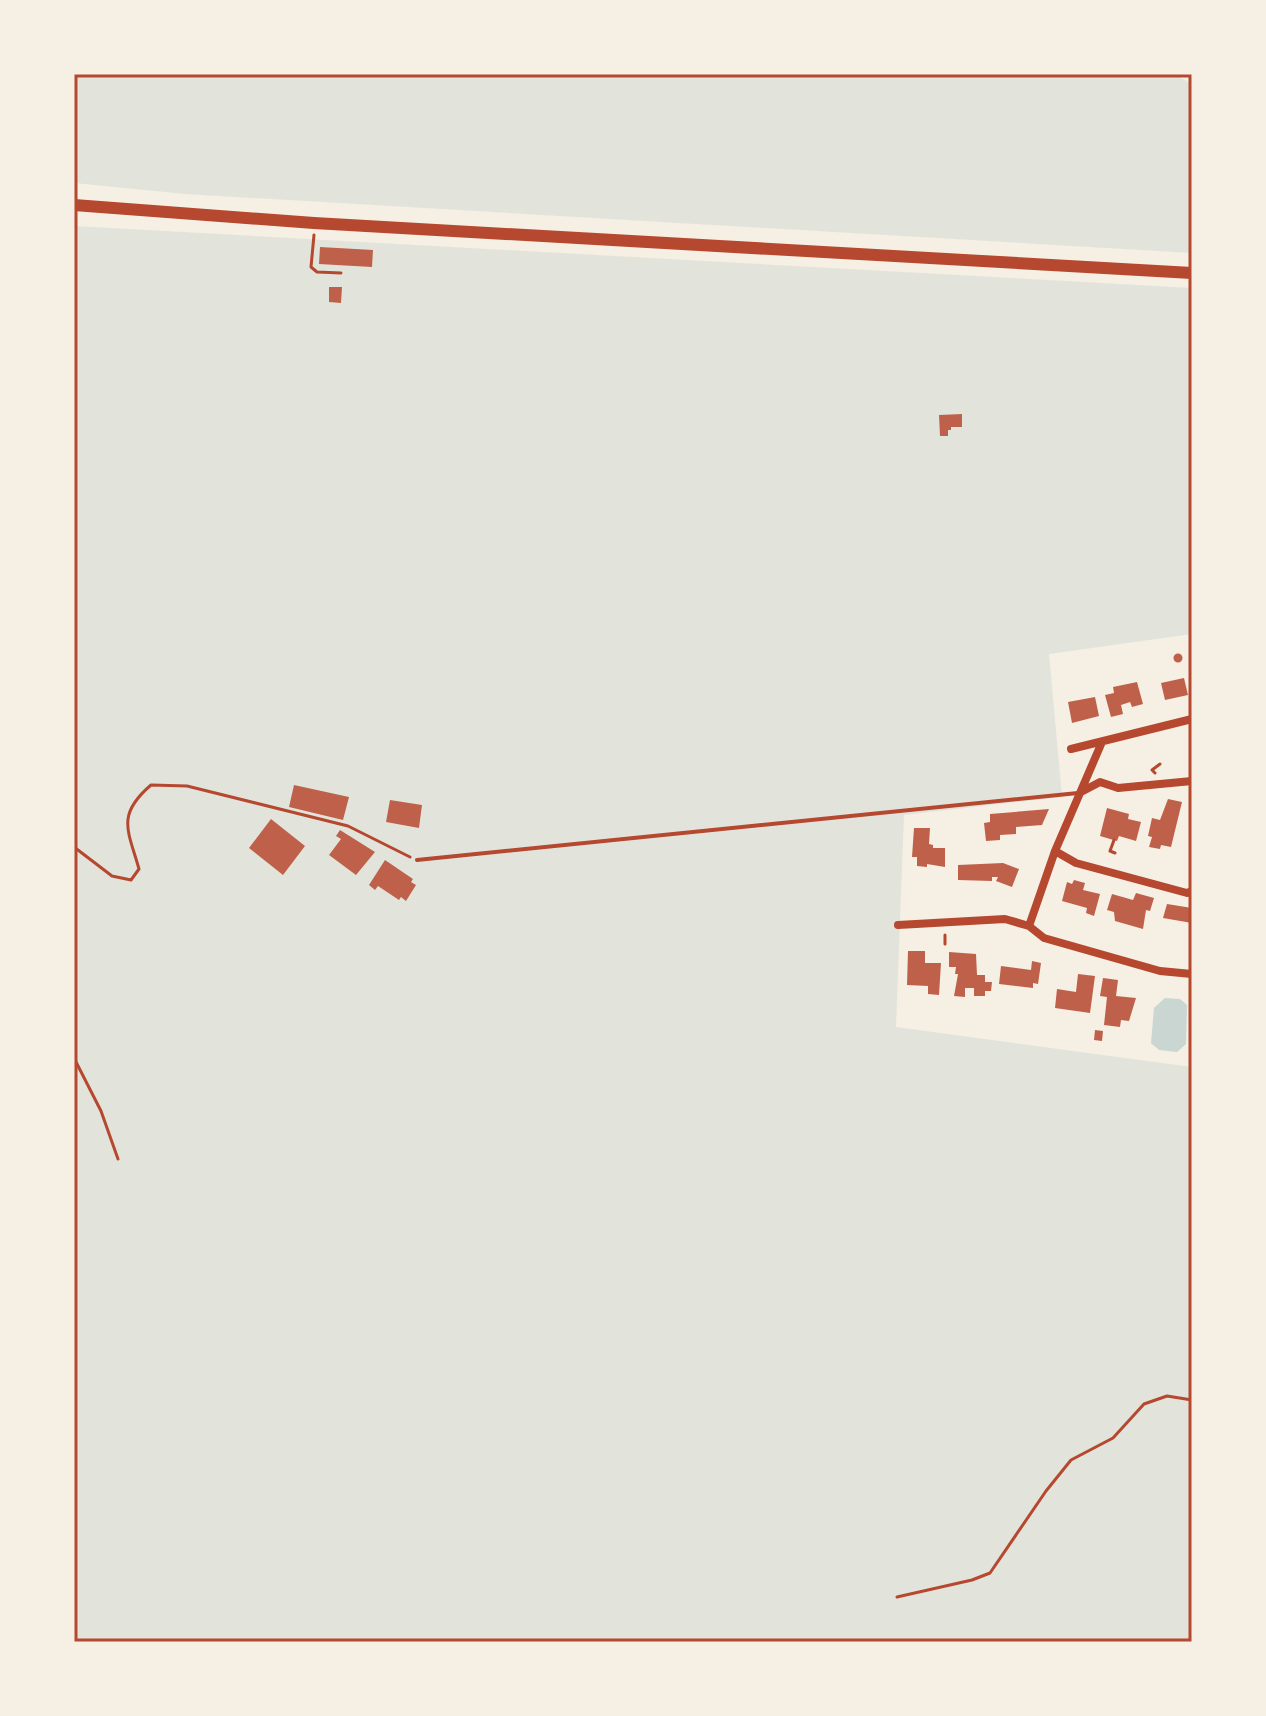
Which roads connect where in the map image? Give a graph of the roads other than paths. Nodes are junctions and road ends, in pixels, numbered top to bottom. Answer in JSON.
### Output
{"nodes":[{"id":1,"x":74,"y":205,"type":"edge"},
{"id":2,"x":1192,"y":273,"type":"edge"},
{"id":3,"x":1192,"y":719,"type":"edge"},
{"id":4,"x":1102,"y":742,"type":"junction"},
{"id":5,"x":1071,"y":749,"type":"dead end"},
{"id":6,"x":1192,"y":781,"type":"edge"},
{"id":7,"x":1080,"y":793,"type":"junction"},
{"id":8,"x":1055,"y":851,"type":"junction"},
{"id":9,"x":417,"y":860,"type":"road end"},
{"id":10,"x":1192,"y":891,"type":"edge"},
{"id":11,"x":898,"y":925,"type":"dead end"},
{"id":12,"x":1029,"y":926,"type":"junction"},
{"id":13,"x":1192,"y":974,"type":"edge"}],
"edges":[{"from":1,"to":2,"type":"main road"},
{"from":3,"to":4,"type":"street"},
{"from":4,"to":5,"type":"street"},
{"from":4,"to":7,"type":"street"},
{"from":6,"to":7,"type":"street"},
{"from":7,"to":8,"type":"street"},
{"from":7,"to":9,"type":"lane"},
{"from":8,"to":10,"type":"street"},
{"from":8,"to":12,"type":"street"},
{"from":11,"to":12,"type":"street"},
{"from":12,"to":13,"type":"street"}]}
